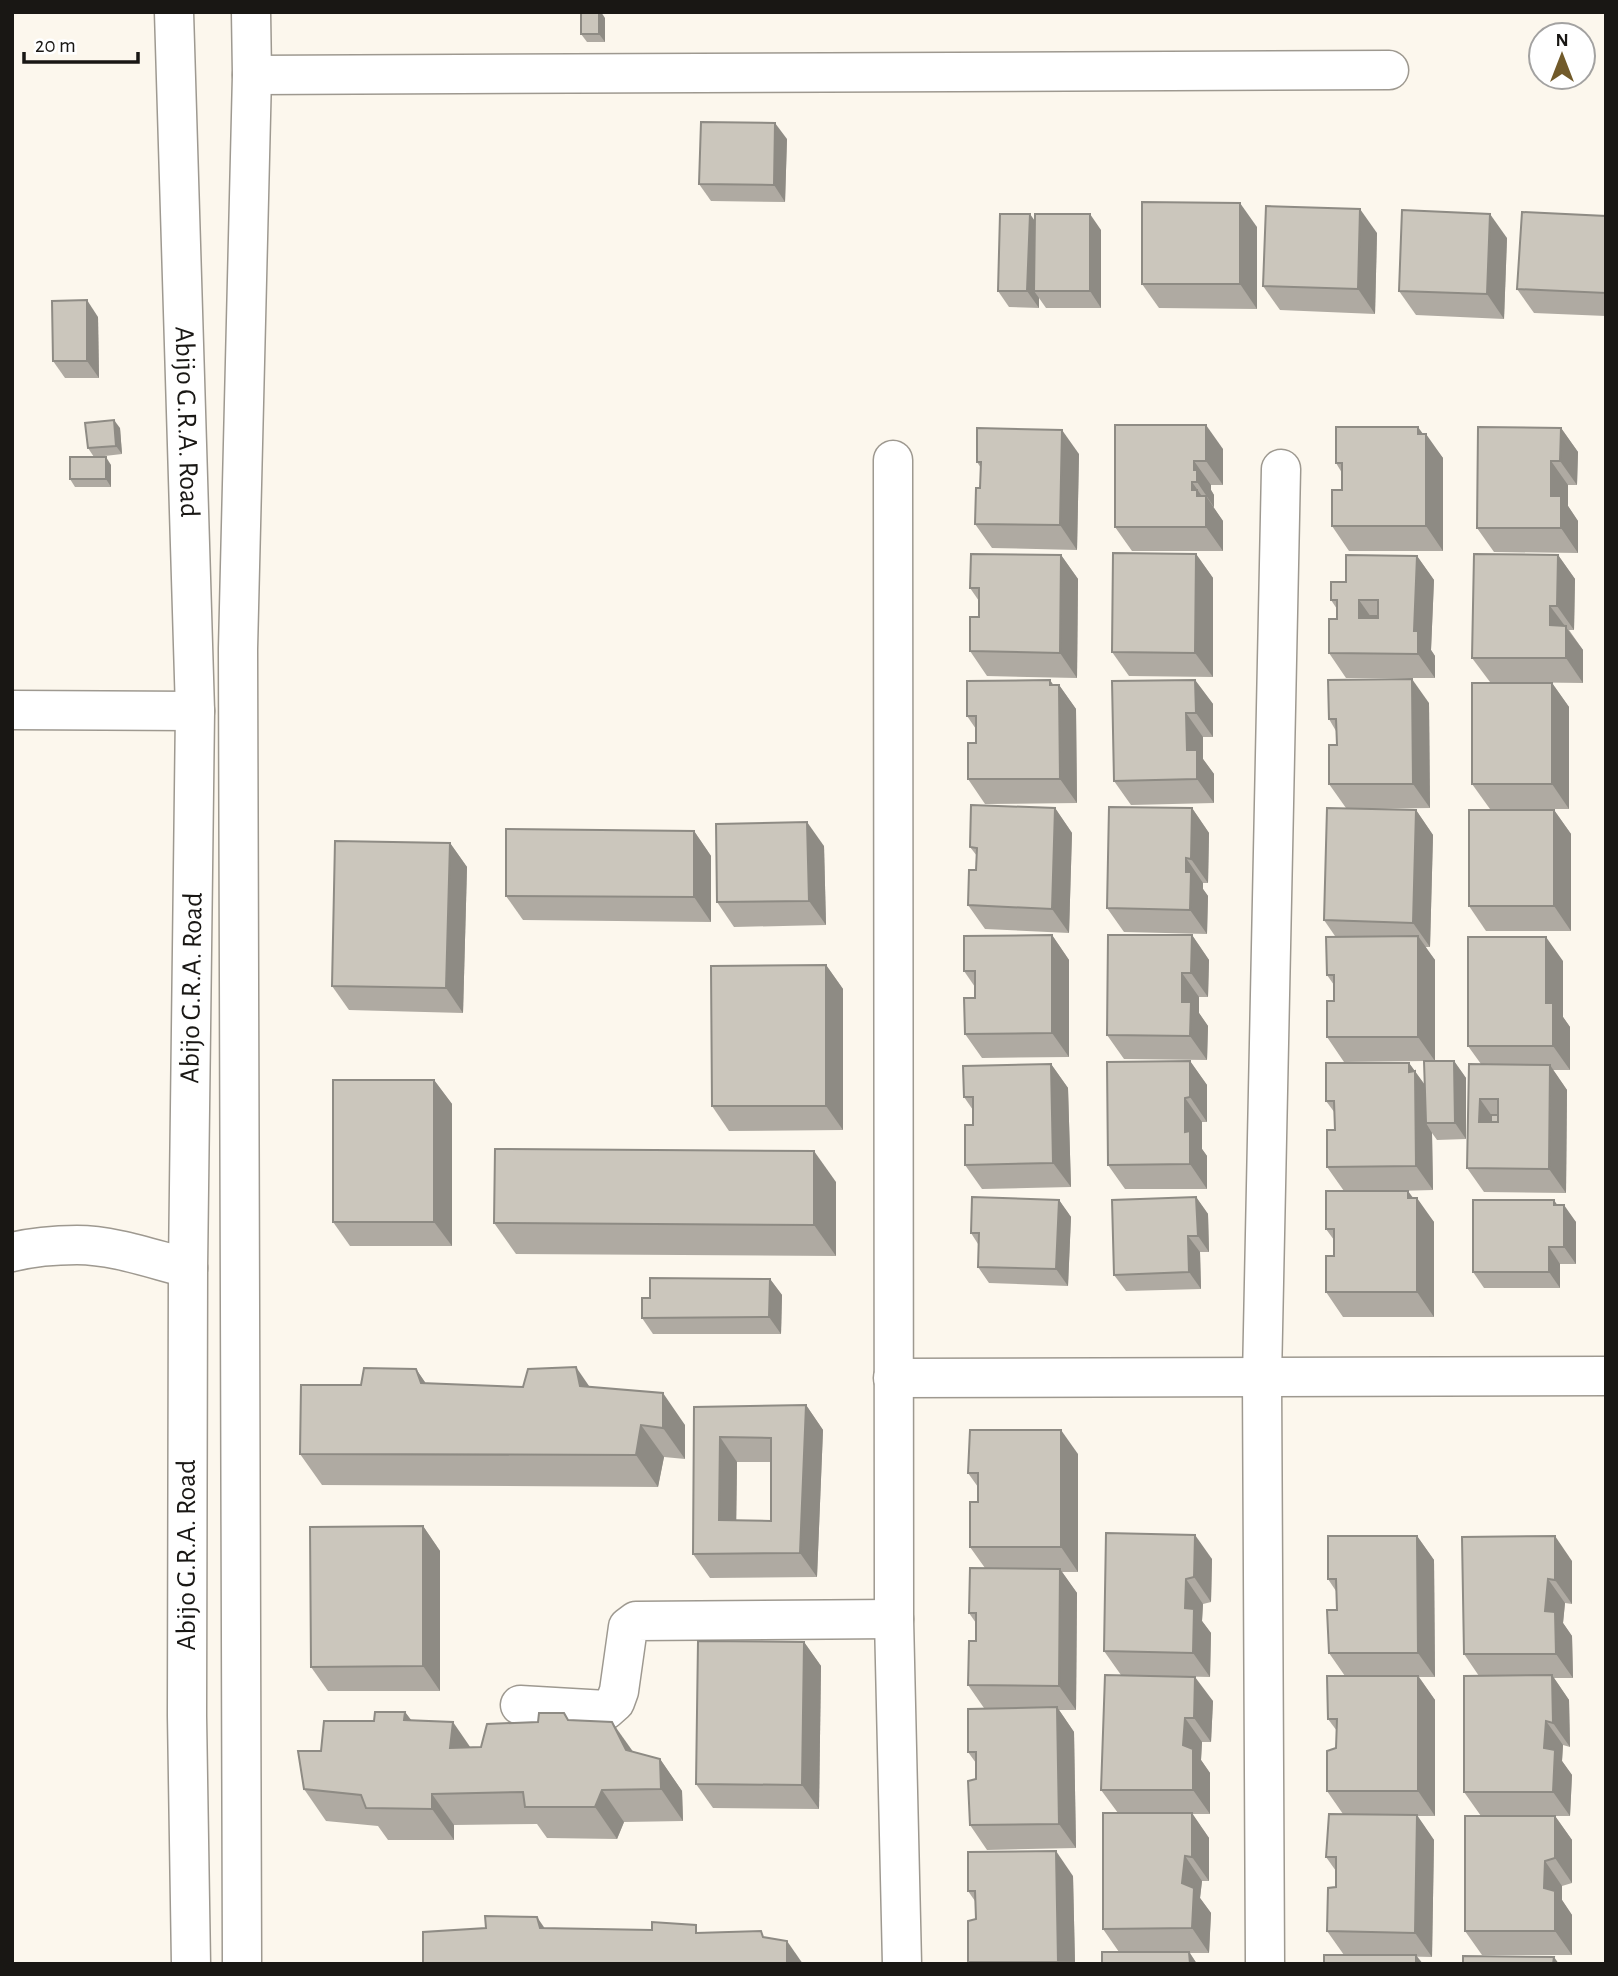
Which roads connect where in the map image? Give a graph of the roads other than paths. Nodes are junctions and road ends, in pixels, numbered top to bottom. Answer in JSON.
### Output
{"nodes":[{"id":1,"x":174,"y":12,"type":"edge"},
{"id":2,"x":251,"y":12,"type":"edge"},
{"id":3,"x":1389,"y":70,"type":"dead end"},
{"id":4,"x":252,"y":75,"type":"junction"},
{"id":5,"x":893,"y":460,"type":"dead end"},
{"id":6,"x":1281,"y":469,"type":"dead end"},
{"id":7,"x":12,"y":710,"type":"edge"},
{"id":8,"x":195,"y":711,"type":"junction"},
{"id":9,"x":12,"y":1252,"type":"edge"},
{"id":10,"x":188,"y":1268,"type":"junction"},
{"id":11,"x":1606,"y":1376,"type":"edge"},
{"id":12,"x":893,"y":1378,"type":"junction"},
{"id":13,"x":1262,"y":1378,"type":"junction"},
{"id":14,"x":894,"y":1619,"type":"junction"},
{"id":15,"x":520,"y":1705,"type":"dead end"},
{"id":16,"x":191,"y":1964,"type":"edge"},
{"id":17,"x":242,"y":1964,"type":"edge"},
{"id":18,"x":902,"y":1964,"type":"edge"},
{"id":19,"x":1265,"y":1964,"type":"edge"}],
"edges":[{"from":1,"to":8,"type":"street","name":"Abijo G.R.A. Road"},
{"from":2,"to":4,"type":"street","name":"Abijo G.R.A. Road"},
{"from":3,"to":4,"type":"street"},
{"from":4,"to":17,"type":"street","name":"Abijo G.R.A. Road"},
{"from":5,"to":12,"type":"street"},
{"from":6,"to":13,"type":"street"},
{"from":7,"to":8,"type":"street"},
{"from":8,"to":10,"type":"street","name":"Abijo G.R.A. Road"},
{"from":9,"to":10,"type":"street"},
{"from":10,"to":16,"type":"street","name":"Abijo G.R.A. Road"},
{"from":11,"to":13,"type":"street"},
{"from":12,"to":13,"type":"street"},
{"from":12,"to":14,"type":"street"},
{"from":13,"to":19,"type":"street"},
{"from":14,"to":15,"type":"street"},
{"from":14,"to":18,"type":"street"}]}
